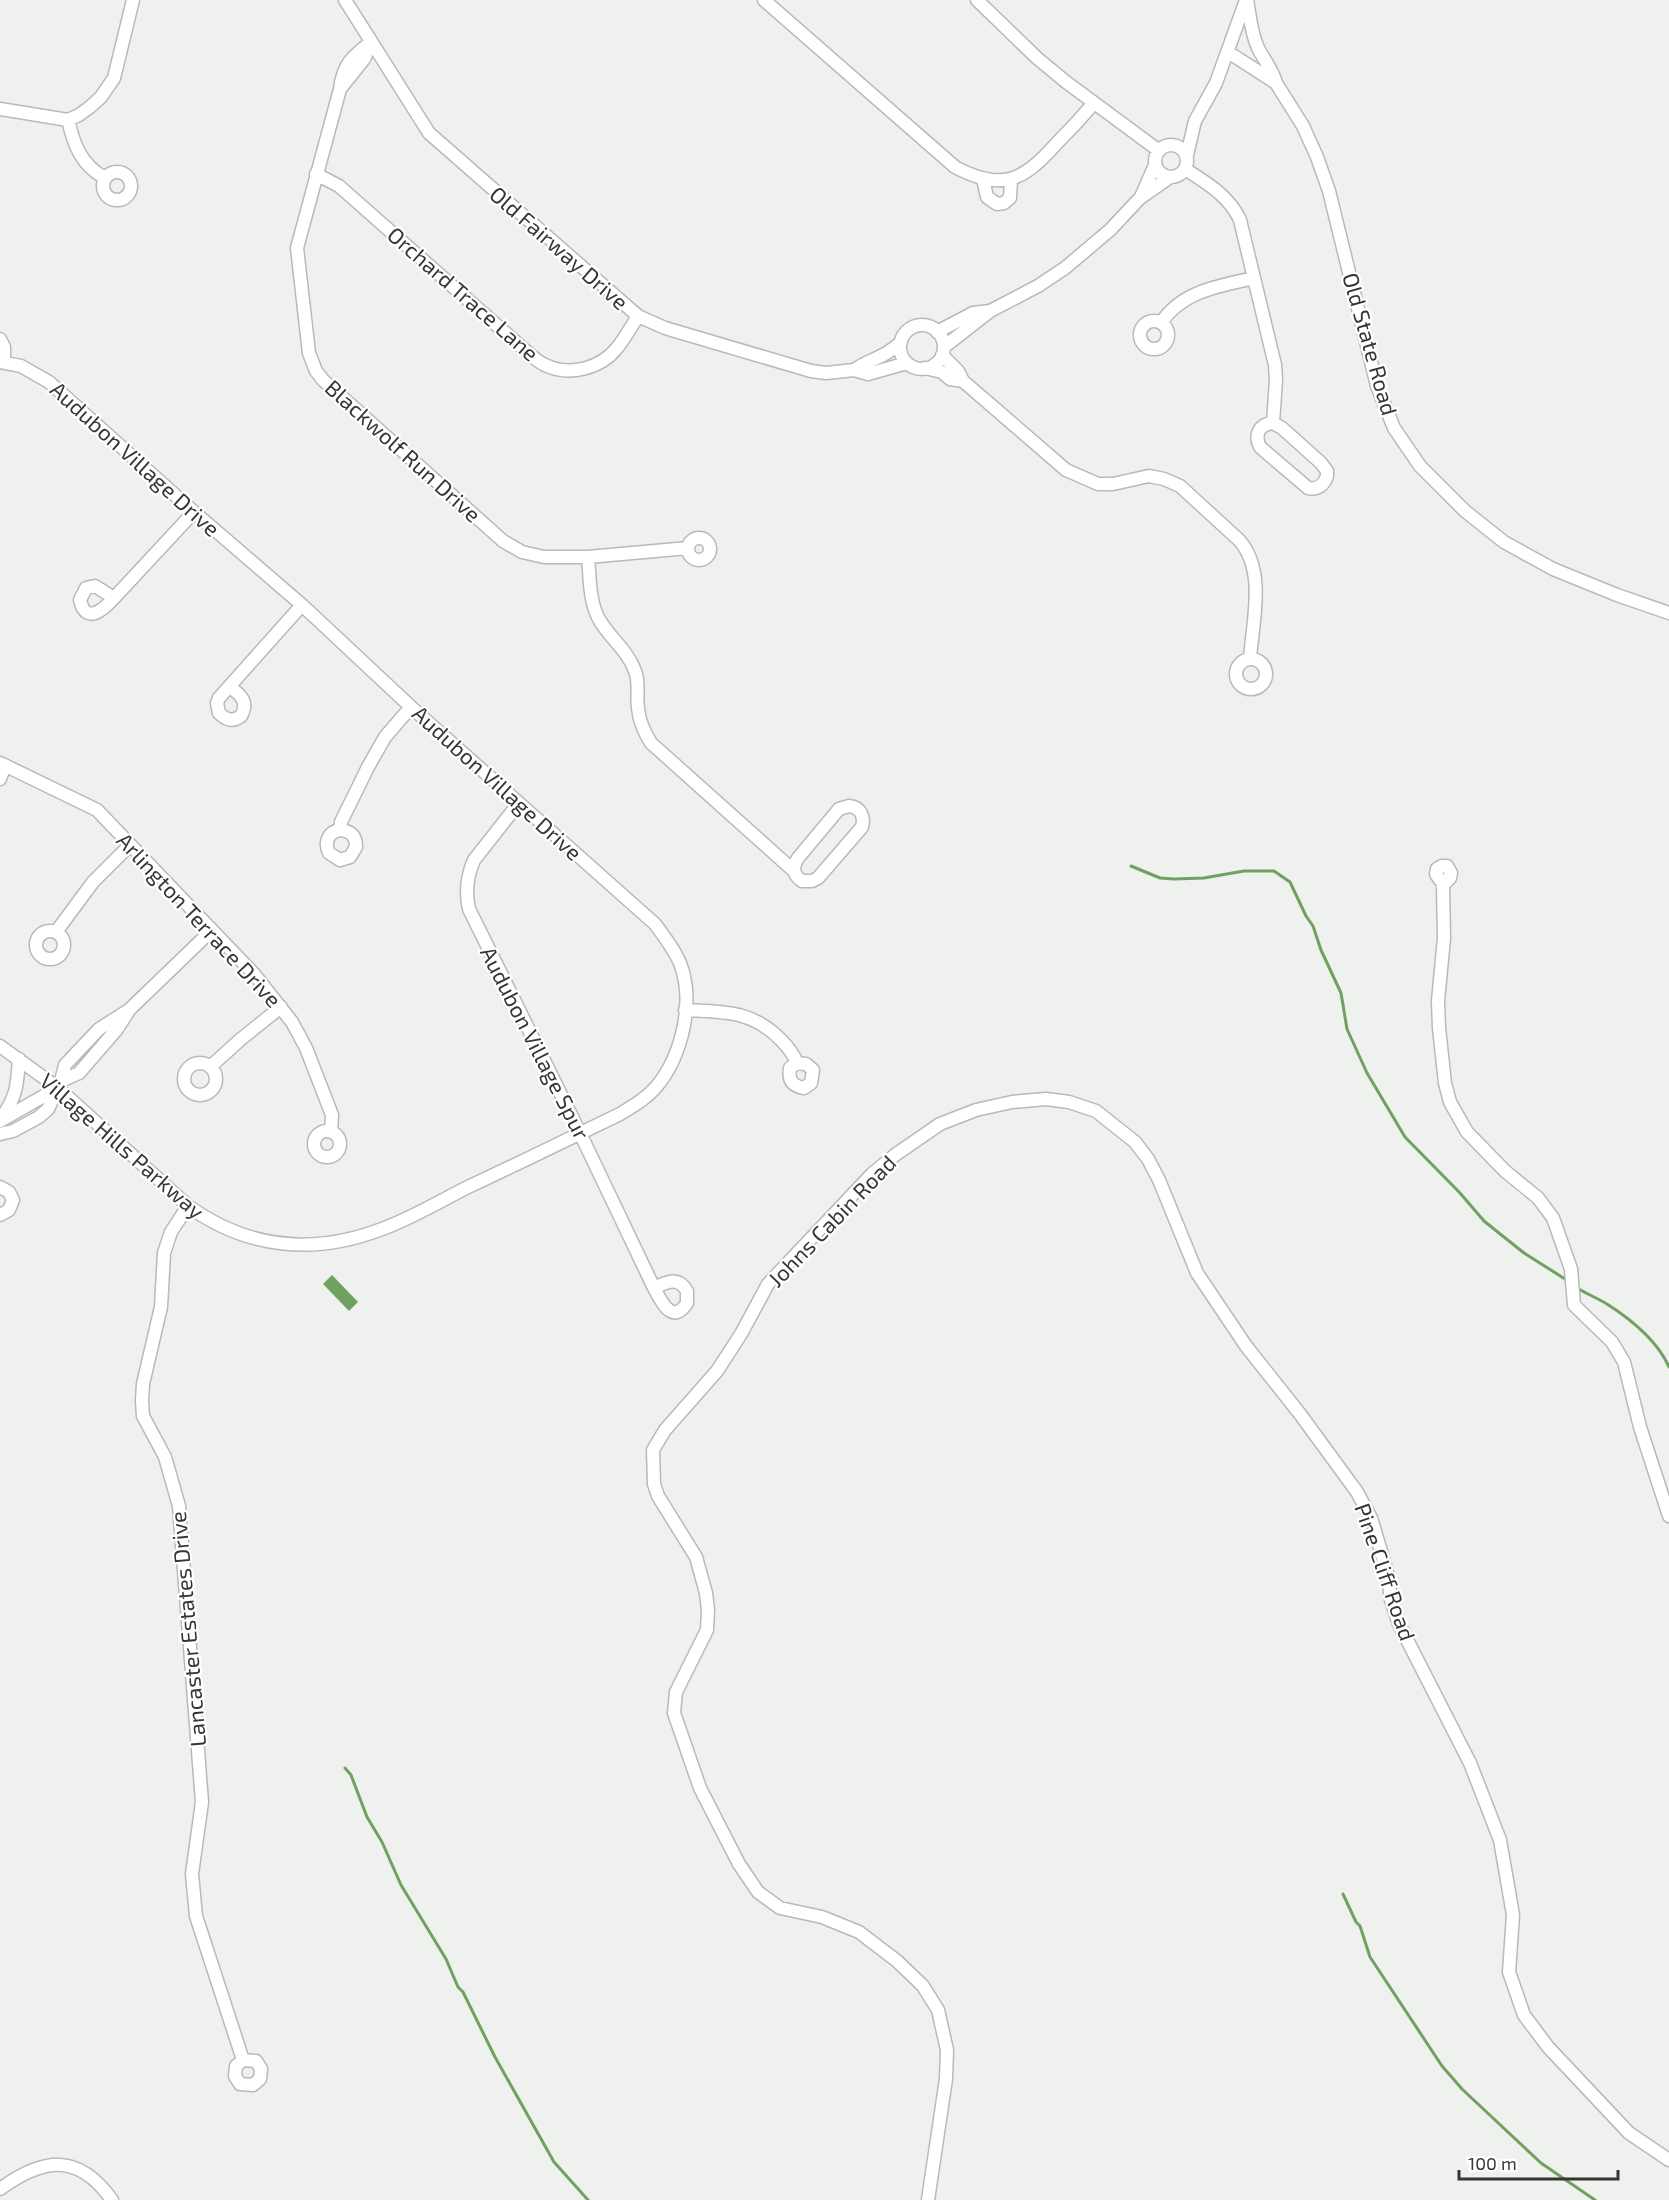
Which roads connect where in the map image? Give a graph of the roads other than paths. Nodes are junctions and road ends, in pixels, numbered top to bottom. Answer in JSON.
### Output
{"nodes":[{"id":1,"x":133,"y":0,"type":"edge"},
{"id":2,"x":345,"y":0,"type":"edge"},
{"id":3,"x":764,"y":0,"type":"edge"},
{"id":4,"x":976,"y":0,"type":"edge"},
{"id":5,"x":1247,"y":0,"type":"edge"},
{"id":6,"x":371,"y":42,"type":"junction"},
{"id":7,"x":1228,"y":52,"type":"junction"},
{"id":8,"x":1276,"y":83,"type":"junction"},
{"id":9,"x":1094,"y":103,"type":"junction"},
{"id":10,"x":0,"y":109,"type":"edge"},
{"id":11,"x":68,"y":120,"type":"junction"},
{"id":12,"x":1195,"y":121,"type":"junction"},
{"id":13,"x":1171,"y":144,"type":"junction"},
{"id":14,"x":1158,"y":150,"type":"junction"},
{"id":15,"x":1186,"y":155,"type":"junction"},
{"id":16,"x":1155,"y":165,"type":"junction"},
{"id":17,"x":1185,"y":169,"type":"junction"},
{"id":18,"x":316,"y":174,"type":"junction"},
{"id":19,"x":1170,"y":177,"type":"junction"},
{"id":20,"x":105,"y":178,"type":"dead end"},
{"id":21,"x":983,"y":179,"type":"junction"},
{"id":22,"x":1011,"y":180,"type":"junction"},
{"id":23,"x":1140,"y":198,"type":"junction"},
{"id":24,"x":1254,"y":278,"type":"junction"},
{"id":25,"x":990,"y":311,"type":"junction"},
{"id":26,"x":638,"y":316,"type":"junction"},
{"id":27,"x":1161,"y":323,"type":"dead end"},
{"id":28,"x":937,"y":332,"type":"junction"},
{"id":29,"x":0,"y":339,"type":"edge"},
{"id":30,"x":901,"y":342,"type":"junction"},
{"id":31,"x":943,"y":351,"type":"junction"},
{"id":32,"x":2,"y":362,"type":"edge"},
{"id":33,"x":907,"y":363,"type":"junction"},
{"id":34,"x":925,"y":368,"type":"junction"},
{"id":35,"x":854,"y":370,"type":"junction"},
{"id":36,"x":963,"y":381,"type":"junction"},
{"id":37,"x":1273,"y":423,"type":"junction"},
{"id":38,"x":194,"y":512,"type":"junction"},
{"id":39,"x":688,"y":548,"type":"dead end"},
{"id":40,"x":588,"y":557,"type":"junction"},
{"id":41,"x":114,"y":598,"type":"junction"},
{"id":42,"x":302,"y":605,"type":"junction"},
{"id":43,"x":1669,"y":613,"type":"edge"},
{"id":44,"x":1250,"y":658,"type":"dead end"},
{"id":45,"x":230,"y":687,"type":"junction"},
{"id":46,"x":411,"y":707,"type":"junction"},
{"id":47,"x":3,"y":764,"type":"edge"},
{"id":48,"x":0,"y":779,"type":"edge"},
{"id":49,"x":519,"y":803,"type":"junction"},
{"id":50,"x":340,"y":830,"type":"dead end"},
{"id":51,"x":130,"y":844,"type":"junction"},
{"id":52,"x":794,"y":872,"type":"junction"},
{"id":53,"x":1445,"y":881,"type":"dead end"},
{"id":54,"x":212,"y":930,"type":"junction"},
{"id":55,"x":56,"y":932,"type":"dead end"},
{"id":56,"x":281,"y":1007,"type":"junction"},
{"id":57,"x":685,"y":1010,"type":"junction"},
{"id":58,"x":0,"y":1046,"type":"edge"},
{"id":59,"x":19,"y":1059,"type":"junction"},
{"id":60,"x":797,"y":1062,"type":"dead end"},
{"id":61,"x":210,"y":1068,"type":"dead end"},
{"id":62,"x":59,"y":1084,"type":"junction"},
{"id":63,"x":0,"y":1120,"type":"edge"},
{"id":64,"x":940,"y":1125,"type":"joint"},
{"id":65,"x":331,"y":1132,"type":"dead end"},
{"id":66,"x":580,"y":1133,"type":"junction"},
{"id":67,"x":0,"y":1134,"type":"edge"},
{"id":68,"x":0,"y":1187,"type":"edge"},
{"id":69,"x":188,"y":1206,"type":"junction"},
{"id":70,"x":422,"y":1209,"type":"joint"},
{"id":71,"x":0,"y":1215,"type":"edge"},
{"id":72,"x":654,"y":1288,"type":"dead end"},
{"id":73,"x":1669,"y":1516,"type":"edge"},
{"id":74,"x":243,"y":2060,"type":"dead end"},
{"id":75,"x":1669,"y":2160,"type":"edge"},
{"id":76,"x":0,"y":2189,"type":"edge"},
{"id":77,"x":112,"y":2200,"type":"edge"},
{"id":78,"x":928,"y":2200,"type":"edge"}],
"edges":[{"from":1,"to":11,"type":"street"},
{"from":2,"to":6,"type":"street","name":"Old Fairway Drive"},
{"from":3,"to":21,"type":"street"},
{"from":4,"to":9,"type":"street"},
{"from":5,"to":7,"type":"street"},
{"from":5,"to":8,"type":"street"},
{"from":6,"to":18,"type":"street","name":"Blackwolf Run Drive"},
{"from":6,"to":26,"type":"street","name":"Old Fairway Drive"},
{"from":7,"to":8,"type":"street","name":"Old State Road"},
{"from":7,"to":12,"type":"street"},
{"from":8,"to":43,"type":"street","name":"Old State Road"},
{"from":9,"to":14,"type":"street"},
{"from":9,"to":22,"type":"street"},
{"from":10,"to":11,"type":"street"},
{"from":11,"to":20,"type":"street"},
{"from":12,"to":13,"type":"street"},
{"from":12,"to":15,"type":"street"},
{"from":13,"to":14,"type":"street"},
{"from":13,"to":15,"type":"street"},
{"from":14,"to":16,"type":"street"},
{"from":15,"to":17,"type":"street"},
{"from":16,"to":19,"type":"street"},
{"from":16,"to":23,"type":"street"},
{"from":17,"to":19,"type":"street"},
{"from":17,"to":24,"type":"street"},
{"from":18,"to":26,"type":"street","name":"Orchard Trace Lane"},
{"from":18,"to":40,"type":"street","name":"Blackwolf Run Drive"},
{"from":19,"to":23,"type":"street"},
{"from":21,"to":22,"type":"street"},
{"from":21,"to":22,"type":"street"},
{"from":23,"to":25,"type":"street"},
{"from":24,"to":27,"type":"street"},
{"from":24,"to":37,"type":"street"},
{"from":25,"to":28,"type":"street"},
{"from":25,"to":31,"type":"street"},
{"from":26,"to":35,"type":"street","name":"Old Fairway Drive"},
{"from":28,"to":30,"type":"street"},
{"from":28,"to":31,"type":"street"},
{"from":29,"to":32,"type":"street"},
{"from":30,"to":33,"type":"street"},
{"from":30,"to":35,"type":"street","name":"Old Fairway Drive"},
{"from":31,"to":34,"type":"street"},
{"from":31,"to":36,"type":"street"},
{"from":32,"to":38,"type":"street","name":"Audubon Village Drive"},
{"from":33,"to":34,"type":"street"},
{"from":33,"to":35,"type":"street","name":"Old Fairway Drive"},
{"from":34,"to":36,"type":"street"},
{"from":36,"to":44,"type":"street"},
{"from":37,"to":37,"type":"street"},
{"from":38,"to":41,"type":"street"},
{"from":38,"to":42,"type":"street","name":"Audubon Village Drive"},
{"from":39,"to":40,"type":"street","name":"Blackwolf Run Drive"},
{"from":40,"to":52,"type":"street"},
{"from":41,"to":41,"type":"street"},
{"from":42,"to":45,"type":"street"},
{"from":42,"to":46,"type":"street","name":"Audubon Village Drive"},
{"from":45,"to":45,"type":"street"},
{"from":46,"to":49,"type":"street","name":"Audubon Village Drive"},
{"from":46,"to":50,"type":"street"},
{"from":47,"to":48,"type":"street"},
{"from":47,"to":51,"type":"street","name":"Arlington Terrace Drive"},
{"from":49,"to":57,"type":"street","name":"Audubon Village Drive"},
{"from":49,"to":66,"type":"street","name":"Audubon Village Spur"},
{"from":51,"to":54,"type":"street","name":"Arlington Terrace Drive"},
{"from":51,"to":55,"type":"street"},
{"from":52,"to":52,"type":"street"},
{"from":53,"to":73,"type":"street"},
{"from":54,"to":56,"type":"street","name":"Arlington Terrace Drive"},
{"from":54,"to":62,"type":"street"},
{"from":56,"to":61,"type":"street"},
{"from":56,"to":65,"type":"street","name":"Arlington Terrace Drive"},
{"from":57,"to":60,"type":"street"},
{"from":57,"to":66,"type":"street","name":"Audubon Village Drive"},
{"from":58,"to":59,"type":"street","name":"Village Hills Parkway"},
{"from":59,"to":62,"type":"street","name":"Village Hills Parkway"},
{"from":59,"to":63,"type":"street"},
{"from":62,"to":63,"type":"street"},
{"from":62,"to":67,"type":"street"},
{"from":62,"to":69,"type":"street","name":"Village Hills Parkway"},
{"from":64,"to":75,"type":"street","name":"Pine Cliff Road"},
{"from":64,"to":78,"type":"street","name":"Johns Cabin Road"},
{"from":66,"to":70,"type":"street","name":"Audubon Village Drive"},
{"from":66,"to":72,"type":"street","name":"Audubon Village Spur"},
{"from":68,"to":71,"type":"street"},
{"from":69,"to":70,"type":"street","name":"Village Hills Parkway"},
{"from":69,"to":74,"type":"street","name":"Lancaster Estates Drive"},
{"from":76,"to":77,"type":"street"}]}
